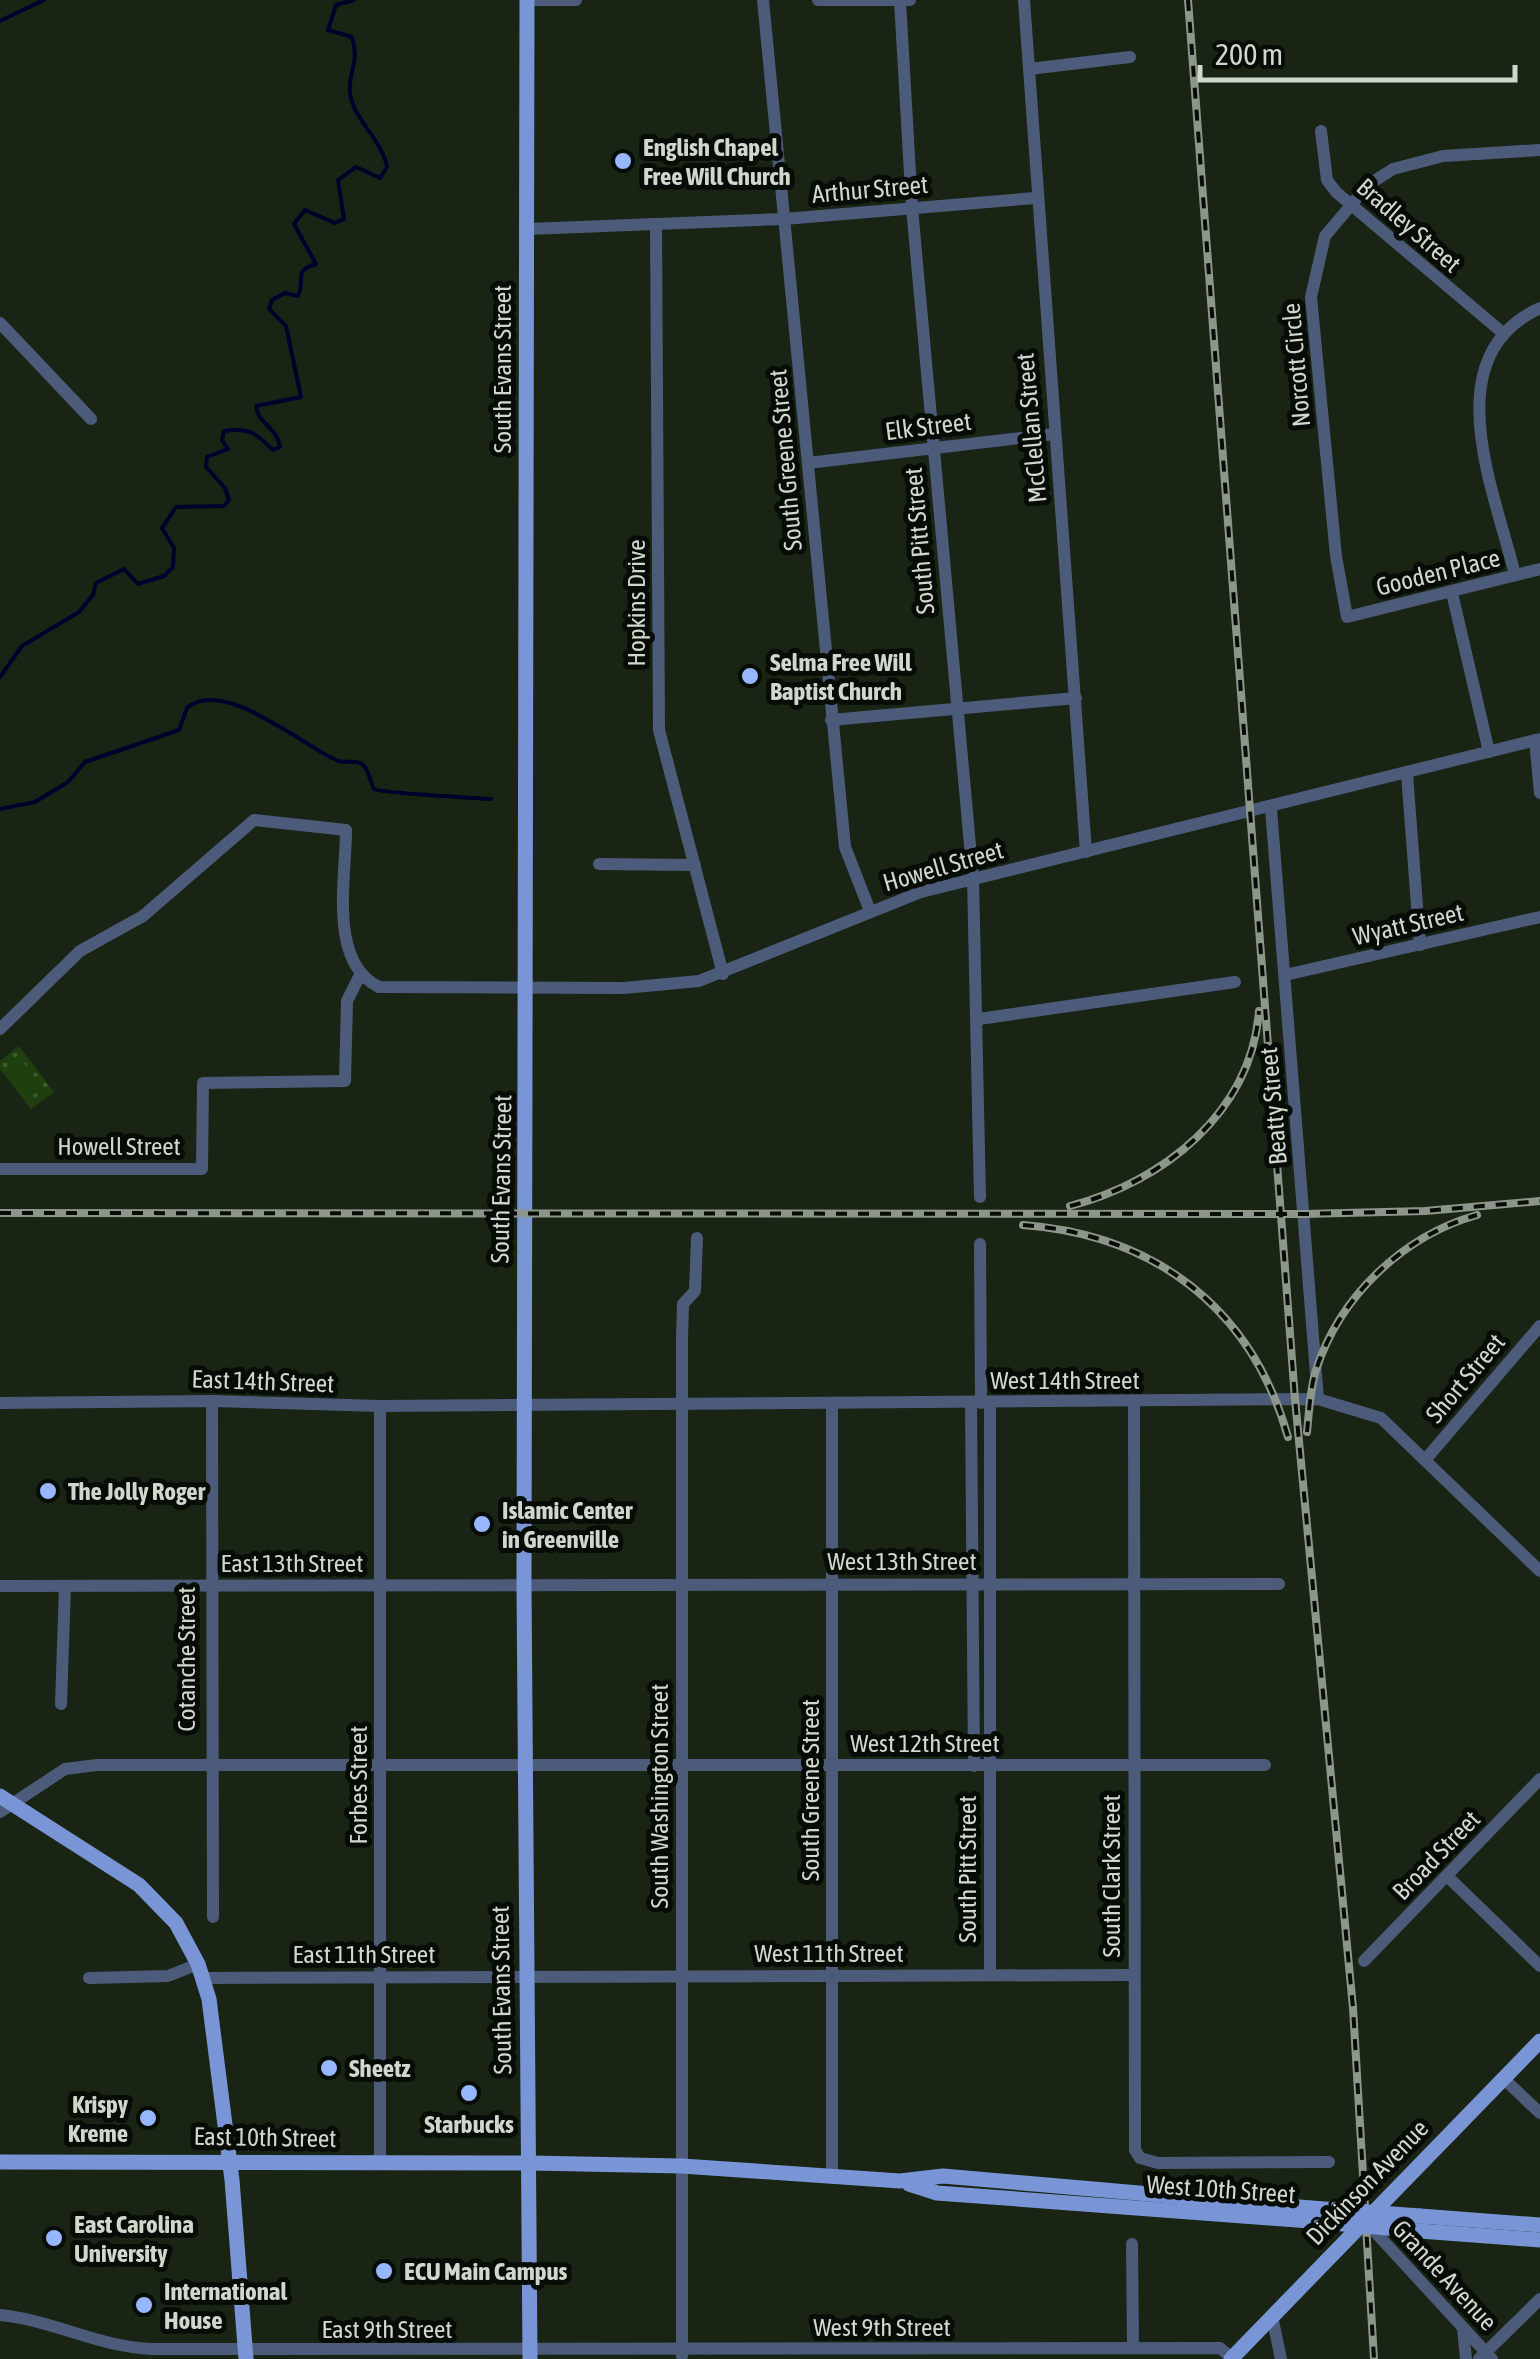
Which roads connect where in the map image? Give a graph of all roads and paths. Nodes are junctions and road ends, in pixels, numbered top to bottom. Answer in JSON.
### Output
{"nodes":[{"id":1,"x":527,"y":0,"type":"edge"},
{"id":2,"x":576,"y":0,"type":"edge"},
{"id":3,"x":763,"y":0,"type":"edge"},
{"id":4,"x":818,"y":0,"type":"edge"},
{"id":5,"x":910,"y":0,"type":"edge"},
{"id":6,"x":1024,"y":0,"type":"edge"},
{"id":7,"x":900,"y":1,"type":"edge"},
{"id":8,"x":1130,"y":56,"type":"dead end"},
{"id":9,"x":1029,"y":69,"type":"junction"},
{"id":10,"x":1320,"y":131,"type":"dead end"},
{"id":11,"x":1540,"y":150,"type":"edge"},
{"id":12,"x":1035,"y":198,"type":"junction"},
{"id":13,"x":1349,"y":204,"type":"junction"},
{"id":14,"x":912,"y":208,"type":"junction"},
{"id":15,"x":784,"y":219,"type":"junction"},
{"id":16,"x":656,"y":224,"type":"junction"},
{"id":17,"x":528,"y":229,"type":"junction"},
{"id":18,"x":1540,"y":308,"type":"edge"},
{"id":19,"x":0,"y":323,"type":"edge"},
{"id":20,"x":1502,"y":333,"type":"junction"},
{"id":21,"x":90,"y":419,"type":"dead end"},
{"id":22,"x":1054,"y":434,"type":"junction"},
{"id":23,"x":933,"y":448,"type":"junction"},
{"id":24,"x":808,"y":463,"type":"junction"},
{"id":25,"x":1540,"y":569,"type":"edge"},
{"id":26,"x":1515,"y":575,"type":"junction"},
{"id":27,"x":1452,"y":593,"type":"junction"},
{"id":28,"x":1348,"y":617,"type":"joint"},
{"id":29,"x":1076,"y":698,"type":"junction"},
{"id":30,"x":958,"y":709,"type":"junction"},
{"id":31,"x":831,"y":720,"type":"junction"},
{"id":32,"x":1538,"y":740,"type":"edge"},
{"id":33,"x":1489,"y":752,"type":"junction"},
{"id":34,"x":1406,"y":774,"type":"junction"},
{"id":35,"x":1540,"y":793,"type":"edge"},
{"id":36,"x":1271,"y":809,"type":"junction"},
{"id":37,"x":1086,"y":852,"type":"junction"},
{"id":38,"x":599,"y":864,"type":"dead end"},
{"id":39,"x":694,"y":865,"type":"junction"},
{"id":40,"x":973,"y":878,"type":"junction"},
{"id":41,"x":870,"y":910,"type":"junction"},
{"id":42,"x":1540,"y":918,"type":"edge"},
{"id":43,"x":1420,"y":945,"type":"junction"},
{"id":44,"x":723,"y":974,"type":"junction"},
{"id":45,"x":1285,"y":975,"type":"junction"},
{"id":46,"x":359,"y":978,"type":"junction"},
{"id":47,"x":1235,"y":982,"type":"dead end"},
{"id":48,"x":526,"y":988,"type":"junction"},
{"id":49,"x":978,"y":1019,"type":"junction"},
{"id":50,"x":0,"y":1029,"type":"edge"},
{"id":51,"x":0,"y":1169,"type":"edge"},
{"id":52,"x":980,"y":1197,"type":"dead end"},
{"id":53,"x":697,"y":1238,"type":"dead end"},
{"id":54,"x":980,"y":1244,"type":"dead end"},
{"id":55,"x":1540,"y":1326,"type":"edge"},
{"id":56,"x":1318,"y":1399,"type":"junction"},
{"id":57,"x":212,"y":1401,"type":"junction"},
{"id":58,"x":1134,"y":1402,"type":"junction"},
{"id":59,"x":0,"y":1403,"type":"edge"},
{"id":60,"x":832,"y":1403,"type":"junction"},
{"id":61,"x":981,"y":1403,"type":"junction"},
{"id":62,"x":525,"y":1404,"type":"junction"},
{"id":63,"x":682,"y":1404,"type":"junction"},
{"id":64,"x":380,"y":1406,"type":"junction"},
{"id":65,"x":1425,"y":1460,"type":"junction"},
{"id":66,"x":1540,"y":1570,"type":"edge"},
{"id":67,"x":682,"y":1584,"type":"junction"},
{"id":68,"x":832,"y":1584,"type":"junction"},
{"id":69,"x":972,"y":1584,"type":"junction"},
{"id":70,"x":990,"y":1584,"type":"junction"},
{"id":71,"x":1134,"y":1584,"type":"junction"},
{"id":72,"x":1279,"y":1584,"type":"dead end"},
{"id":73,"x":524,"y":1585,"type":"junction"},
{"id":74,"x":0,"y":1586,"type":"edge"},
{"id":75,"x":64,"y":1586,"type":"junction"},
{"id":76,"x":211,"y":1586,"type":"junction"},
{"id":77,"x":380,"y":1586,"type":"junction"},
{"id":78,"x":61,"y":1704,"type":"dead end"},
{"id":79,"x":1265,"y":1765,"type":"dead end"},
{"id":80,"x":210,"y":1766,"type":"junction"},
{"id":81,"x":682,"y":1766,"type":"junction"},
{"id":82,"x":832,"y":1766,"type":"junction"},
{"id":83,"x":974,"y":1766,"type":"junction"},
{"id":84,"x":990,"y":1766,"type":"junction"},
{"id":85,"x":1134,"y":1766,"type":"junction"},
{"id":86,"x":381,"y":1767,"type":"junction"},
{"id":87,"x":524,"y":1767,"type":"junction"},
{"id":88,"x":1540,"y":1778,"type":"edge"},
{"id":89,"x":4,"y":1804,"type":"edge"},
{"id":90,"x":1448,"y":1878,"type":"junction"},
{"id":91,"x":213,"y":1917,"type":"dead end"},
{"id":92,"x":1364,"y":1962,"type":"dead end"},
{"id":93,"x":1540,"y":1966,"type":"edge"},
{"id":94,"x":201,"y":1971,"type":"junction"},
{"id":95,"x":990,"y":1975,"type":"junction"},
{"id":96,"x":1134,"y":1975,"type":"junction"},
{"id":97,"x":381,"y":1976,"type":"junction"},
{"id":98,"x":524,"y":1976,"type":"junction"},
{"id":99,"x":682,"y":1976,"type":"junction"},
{"id":100,"x":832,"y":1976,"type":"junction"},
{"id":101,"x":89,"y":1978,"type":"dead end"},
{"id":102,"x":1540,"y":2041,"type":"edge"},
{"id":103,"x":1504,"y":2078,"type":"junction"},
{"id":104,"x":1540,"y":2113,"type":"edge"},
{"id":105,"x":228,"y":2161,"type":"junction"},
{"id":106,"x":0,"y":2162,"type":"edge"},
{"id":107,"x":1329,"y":2162,"type":"dead end"},
{"id":108,"x":380,"y":2163,"type":"junction"},
{"id":109,"x":530,"y":2163,"type":"junction"},
{"id":110,"x":682,"y":2166,"type":"junction"},
{"id":111,"x":832,"y":2176,"type":"junction"},
{"id":112,"x":1365,"y":2220,"type":"junction"},
{"id":113,"x":1420,"y":2224,"type":"junction"},
{"id":114,"x":1540,"y":2225,"type":"edge"},
{"id":115,"x":1540,"y":2240,"type":"edge"},
{"id":116,"x":1132,"y":2244,"type":"dead end"},
{"id":117,"x":1540,"y":2299,"type":"edge"},
{"id":118,"x":0,"y":2315,"type":"edge"},
{"id":119,"x":1272,"y":2316,"type":"junction"},
{"id":120,"x":1463,"y":2329,"type":"junction"},
{"id":121,"x":1134,"y":2348,"type":"junction"},
{"id":122,"x":246,"y":2355,"type":"edge"},
{"id":123,"x":381,"y":2355,"type":"edge"},
{"id":124,"x":529,"y":2355,"type":"edge"},
{"id":125,"x":682,"y":2355,"type":"edge"},
{"id":126,"x":796,"y":2355,"type":"edge"},
{"id":127,"x":1486,"y":2357,"type":"edge"},
{"id":128,"x":1232,"y":2358,"type":"edge"},
{"id":129,"x":1282,"y":2359,"type":"edge"},
{"id":130,"x":1466,"y":2359,"type":"edge"}],
"edges":[{"from":1,"to":2,"type":"street"},
{"from":1,"to":17,"type":"main road","name":"South Evans Street"},
{"from":3,"to":15,"type":"street","name":"South Greene Street"},
{"from":4,"to":7,"type":"street"},
{"from":5,"to":7,"type":"street"},
{"from":6,"to":9,"type":"street","name":"McClellan Street"},
{"from":7,"to":14,"type":"street","name":"South Pitt Street"},
{"from":8,"to":9,"type":"street"},
{"from":9,"to":12,"type":"street","name":"McClellan Street"},
{"from":10,"to":13,"type":"street","name":"Bradley Street"},
{"from":11,"to":13,"type":"street","name":"Norcott Circle"},
{"from":12,"to":14,"type":"street","name":"Arthur Street"},
{"from":12,"to":22,"type":"street","name":"McClellan Street"},
{"from":13,"to":20,"type":"street","name":"Bradley Street"},
{"from":13,"to":28,"type":"street","name":"Norcott Circle"},
{"from":14,"to":15,"type":"street","name":"Arthur Street"},
{"from":14,"to":23,"type":"street","name":"South Pitt Street"},
{"from":15,"to":16,"type":"street","name":"Arthur Street"},
{"from":15,"to":24,"type":"street","name":"South Greene Street"},
{"from":16,"to":17,"type":"street","name":"Arthur Street"},
{"from":16,"to":39,"type":"street","name":"Hopkins Drive"},
{"from":17,"to":48,"type":"main road","name":"South Evans Street"},
{"from":18,"to":20,"type":"street"},
{"from":19,"to":21,"type":"street"},
{"from":20,"to":26,"type":"street"},
{"from":22,"to":23,"type":"street","name":"Elk Street"},
{"from":22,"to":29,"type":"street","name":"McClellan Street"},
{"from":23,"to":24,"type":"street","name":"Elk Street"},
{"from":23,"to":30,"type":"street","name":"South Pitt Street"},
{"from":24,"to":31,"type":"street","name":"South Greene Street"},
{"from":25,"to":26,"type":"street","name":"Gooden Place"},
{"from":26,"to":27,"type":"street","name":"Gooden Place"},
{"from":27,"to":28,"type":"street","name":"Gooden Place"},
{"from":27,"to":33,"type":"street"},
{"from":29,"to":30,"type":"street"},
{"from":29,"to":37,"type":"street","name":"McClellan Street"},
{"from":30,"to":31,"type":"street"},
{"from":30,"to":40,"type":"street","name":"South Pitt Street"},
{"from":31,"to":41,"type":"street","name":"South Greene Street"},
{"from":32,"to":33,"type":"street","name":"Howell Street"},
{"from":32,"to":35,"type":"street"},
{"from":33,"to":34,"type":"street","name":"Howell Street"},
{"from":34,"to":36,"type":"street","name":"Howell Street"},
{"from":34,"to":43,"type":"street"},
{"from":36,"to":37,"type":"street","name":"Howell Street"},
{"from":36,"to":45,"type":"street","name":"Beatty Street"},
{"from":37,"to":40,"type":"street","name":"Howell Street"},
{"from":38,"to":39,"type":"street"},
{"from":39,"to":44,"type":"street","name":"Hopkins Drive"},
{"from":40,"to":41,"type":"street","name":"Howell Street"},
{"from":40,"to":49,"type":"street","name":"South Pitt Street"},
{"from":41,"to":44,"type":"street","name":"Howell Street"},
{"from":42,"to":43,"type":"street","name":"Wyatt Street"},
{"from":43,"to":45,"type":"street","name":"Wyatt Street"},
{"from":44,"to":48,"type":"street","name":"Howell Street"},
{"from":45,"to":56,"type":"street","name":"Beatty Street"},
{"from":46,"to":48,"type":"street","name":"Howell Street"},
{"from":46,"to":50,"type":"street"},
{"from":46,"to":51,"type":"street","name":"Howell Street"},
{"from":47,"to":49,"type":"street"},
{"from":48,"to":62,"type":"main road","name":"South Evans Street"},
{"from":49,"to":52,"type":"street","name":"South Pitt Street"},
{"from":53,"to":63,"type":"street","name":"South Washington Street"},
{"from":54,"to":61,"type":"street","name":"South Pitt Street"},
{"from":55,"to":65,"type":"street","name":"Short Street"},
{"from":56,"to":58,"type":"street","name":"West 14th Street"},
{"from":56,"to":65,"type":"street","name":"West 14th Street"},
{"from":57,"to":59,"type":"street","name":"East 14th Street"},
{"from":57,"to":64,"type":"street","name":"East 14th Street"},
{"from":57,"to":76,"type":"street","name":"Cotanche Street"},
{"from":58,"to":61,"type":"street","name":"West 14th Street"},
{"from":58,"to":71,"type":"street","name":"South Clark Street"},
{"from":60,"to":61,"type":"street","name":"West 14th Street"},
{"from":60,"to":63,"type":"street","name":"West 14th Street"},
{"from":60,"to":68,"type":"street","name":"South Greene Street"},
{"from":61,"to":69,"type":"street","name":"South Pitt Street"},
{"from":61,"to":70,"type":"street","name":"South Pitt Street"},
{"from":62,"to":63,"type":"street","name":"West 14th Street"},
{"from":62,"to":64,"type":"street","name":"East 14th Street"},
{"from":62,"to":73,"type":"main road","name":"South Evans Street"},
{"from":63,"to":67,"type":"street","name":"South Washington Street"},
{"from":64,"to":77,"type":"street","name":"Forbes Street"},
{"from":65,"to":66,"type":"street","name":"West 14th Street"},
{"from":67,"to":68,"type":"street","name":"West 13th Street"},
{"from":67,"to":73,"type":"street","name":"West 13th Street"},
{"from":67,"to":81,"type":"street","name":"South Washington Street"},
{"from":68,"to":69,"type":"street","name":"West 13th Street"},
{"from":68,"to":82,"type":"street","name":"South Greene Street"},
{"from":69,"to":70,"type":"street","name":"West 13th Street"},
{"from":69,"to":83,"type":"street","name":"South Pitt Street"},
{"from":70,"to":71,"type":"street","name":"West 13th Street"},
{"from":70,"to":84,"type":"street","name":"South Pitt Street"},
{"from":71,"to":72,"type":"street","name":"West 13th Street"},
{"from":71,"to":85,"type":"street","name":"South Clark Street"},
{"from":73,"to":77,"type":"street","name":"East 13th Street"},
{"from":73,"to":87,"type":"main road","name":"South Evans Street"},
{"from":74,"to":75,"type":"street","name":"East 13th Street"},
{"from":75,"to":76,"type":"street","name":"East 13th Street"},
{"from":75,"to":78,"type":"street"},
{"from":76,"to":77,"type":"street","name":"East 13th Street"},
{"from":76,"to":80,"type":"street","name":"Cotanche Street"},
{"from":77,"to":86,"type":"street","name":"Forbes Street"},
{"from":79,"to":85,"type":"street","name":"West 12th Street"},
{"from":80,"to":86,"type":"street","name":"West 12th Street"},
{"from":80,"to":89,"type":"street","name":"West 12th Street"},
{"from":80,"to":91,"type":"street","name":"Cotanche Street"},
{"from":81,"to":82,"type":"street","name":"West 12th Street"},
{"from":81,"to":87,"type":"street","name":"West 12th Street"},
{"from":81,"to":99,"type":"street","name":"South Washington Street"},
{"from":82,"to":83,"type":"street","name":"West 12th Street"},
{"from":82,"to":100,"type":"street","name":"South Greene Street"},
{"from":83,"to":84,"type":"street","name":"West 12th Street"},
{"from":84,"to":85,"type":"street","name":"West 12th Street"},
{"from":84,"to":95,"type":"street","name":"South Pitt Street"},
{"from":85,"to":96,"type":"street","name":"South Clark Street"},
{"from":86,"to":87,"type":"street","name":"West 12th Street"},
{"from":86,"to":97,"type":"street","name":"Forbes Street"},
{"from":87,"to":98,"type":"main road","name":"South Evans Street"},
{"from":88,"to":90,"type":"street","name":"Broad Street"},
{"from":89,"to":94,"type":"main road"},
{"from":90,"to":92,"type":"street","name":"Broad Street"},
{"from":90,"to":93,"type":"street"},
{"from":94,"to":97,"type":"street","name":"East 11th Street"},
{"from":94,"to":101,"type":"street","name":"East 11th Street"},
{"from":94,"to":105,"type":"main road"},
{"from":95,"to":96,"type":"street","name":"West 11th Street"},
{"from":95,"to":100,"type":"street","name":"West 11th Street"},
{"from":96,"to":107,"type":"street","name":"South Clark Street"},
{"from":97,"to":98,"type":"street","name":"East 11th Street"},
{"from":97,"to":108,"type":"street","name":"Forbes Street"},
{"from":98,"to":99,"type":"street","name":"West 11th Street"},
{"from":98,"to":109,"type":"main road","name":"South Evans Street"},
{"from":99,"to":100,"type":"street","name":"West 11th Street"},
{"from":99,"to":110,"type":"street","name":"South Washington Street"},
{"from":100,"to":111,"type":"street","name":"South Greene Street"},
{"from":102,"to":103,"type":"main road","name":"Dickinson Avenue"},
{"from":103,"to":104,"type":"street"},
{"from":103,"to":112,"type":"main road","name":"Dickinson Avenue"},
{"from":105,"to":106,"type":"main road","name":"East 10th Street"},
{"from":105,"to":108,"type":"main road","name":"East 10th Street"},
{"from":105,"to":122,"type":"main road"},
{"from":108,"to":109,"type":"main road","name":"East 10th Street"},
{"from":109,"to":110,"type":"main road","name":"West 10th Street"},
{"from":109,"to":124,"type":"main road","name":"South Evans Street"},
{"from":110,"to":111,"type":"main road","name":"West 10th Street"},
{"from":110,"to":125,"type":"street","name":"South Washington Street"},
{"from":111,"to":113,"type":"main road","name":"West 10th Street","bridge":true},
{"from":112,"to":119,"type":"main road","name":"Dickinson Avenue"},
{"from":112,"to":120,"type":"street","name":"Grande Avenue"},
{"from":113,"to":114,"type":"main road","name":"West 10th Street"},
{"from":113,"to":115,"type":"main road","name":"West 10th Street"},
{"from":116,"to":121,"type":"street"},
{"from":117,"to":127,"type":"street"},
{"from":118,"to":122,"type":"street","name":"East 9th Street"},
{"from":119,"to":128,"type":"main road","name":"Dickinson Avenue"},
{"from":119,"to":129,"type":"street"},
{"from":120,"to":127,"type":"street","name":"Grande Avenue"},
{"from":120,"to":130,"type":"street"},
{"from":121,"to":126,"type":"street","name":"West 9th Street"},
{"from":121,"to":128,"type":"street","name":"West 9th Street"},
{"from":122,"to":123,"type":"street","name":"East 9th Street"},
{"from":123,"to":124,"type":"street","name":"East 9th Street"},
{"from":124,"to":125,"type":"street","name":"West 9th Street"},
{"from":125,"to":126,"type":"street","name":"West 9th Street"}]}
